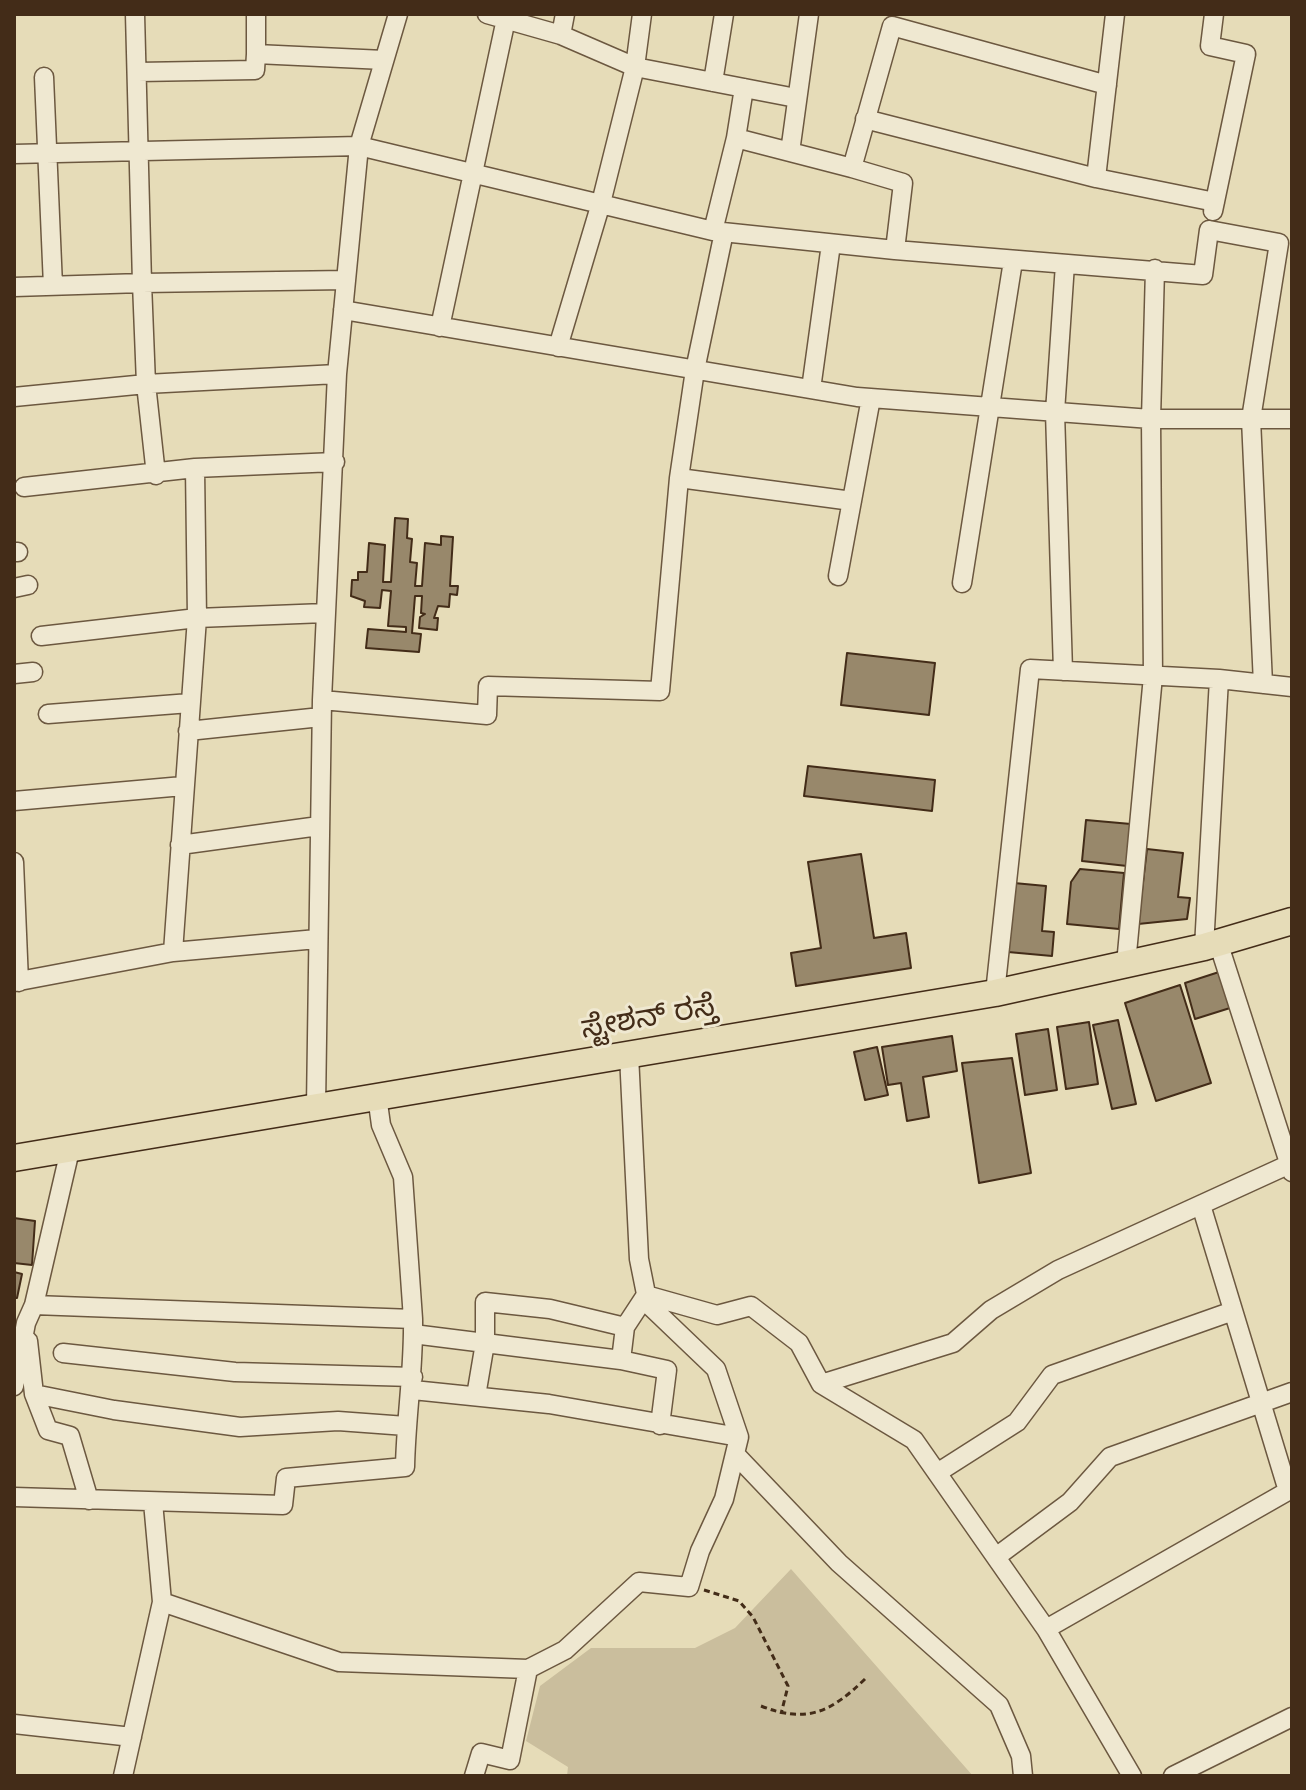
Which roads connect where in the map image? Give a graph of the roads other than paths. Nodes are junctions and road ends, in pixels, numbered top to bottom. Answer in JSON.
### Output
{"nodes":[{"id":1,"x":135,"y":14,"type":"edge"},
{"id":2,"x":256,"y":14,"type":"edge"},
{"id":3,"x":398,"y":14,"type":"edge"},
{"id":4,"x":487,"y":14,"type":"edge"},
{"id":5,"x":565,"y":14,"type":"edge"},
{"id":6,"x":642,"y":14,"type":"edge"},
{"id":7,"x":724,"y":14,"type":"edge"},
{"id":8,"x":809,"y":14,"type":"edge"},
{"id":9,"x":1115,"y":14,"type":"edge"},
{"id":10,"x":1214,"y":14,"type":"edge"},
{"id":11,"x":506,"y":19,"type":"junction"},
{"id":12,"x":561,"y":35,"type":"junction"},
{"id":13,"x":256,"y":54,"type":"junction"},
{"id":14,"x":384,"y":60,"type":"junction"},
{"id":15,"x":635,"y":67,"type":"junction"},
{"id":16,"x":138,"y":72,"type":"junction"},
{"id":17,"x":44,"y":77,"type":"dead end"},
{"id":18,"x":713,"y":82,"type":"junction"},
{"id":19,"x":1107,"y":85,"type":"junction"},
{"id":20,"x":744,"y":88,"type":"junction"},
{"id":21,"x":796,"y":98,"type":"junction"},
{"id":22,"x":865,"y":119,"type":"junction"},
{"id":23,"x":736,"y":138,"type":"junction"},
{"id":24,"x":359,"y":146,"type":"junction"},
{"id":25,"x":141,"y":150,"type":"junction"},
{"id":26,"x":790,"y":152,"type":"junction"},
{"id":27,"x":48,"y":153,"type":"junction"},
{"id":28,"x":14,"y":154,"type":"edge"},
{"id":29,"x":852,"y":168,"type":"junction"},
{"id":30,"x":470,"y":172,"type":"junction"},
{"id":31,"x":1096,"y":178,"type":"junction"},
{"id":32,"x":1215,"y":202,"type":"junction"},
{"id":33,"x":601,"y":203,"type":"junction"},
{"id":34,"x":1209,"y":230,"type":"junction"},
{"id":35,"x":719,"y":231,"type":"junction"},
{"id":36,"x":831,"y":244,"type":"junction"},
{"id":37,"x":895,"y":250,"type":"junction"},
{"id":38,"x":1013,"y":261,"type":"junction"},
{"id":39,"x":1065,"y":264,"type":"junction"},
{"id":40,"x":1155,"y":269,"type":"junction"},
{"id":41,"x":346,"y":280,"type":"junction"},
{"id":42,"x":142,"y":283,"type":"junction"},
{"id":43,"x":53,"y":286,"type":"junction"},
{"id":44,"x":14,"y":287,"type":"edge"},
{"id":45,"x":343,"y":310,"type":"junction"},
{"id":46,"x":440,"y":327,"type":"junction"},
{"id":47,"x":558,"y":347,"type":"junction"},
{"id":48,"x":695,"y":370,"type":"junction"},
{"id":49,"x":337,"y":374,"type":"junction"},
{"id":50,"x":146,"y":384,"type":"junction"},
{"id":51,"x":811,"y":389,"type":"junction"},
{"id":52,"x":14,"y":397,"type":"edge"},
{"id":53,"x":871,"y":398,"type":"junction"},
{"id":54,"x":992,"y":406,"type":"junction"},
{"id":55,"x":1055,"y":412,"type":"junction"},
{"id":56,"x":1151,"y":419,"type":"junction"},
{"id":57,"x":1251,"y":419,"type":"junction"},
{"id":58,"x":1292,"y":419,"type":"edge"},
{"id":59,"x":335,"y":462,"type":"junction"},
{"id":60,"x":195,"y":468,"type":"junction"},
{"id":61,"x":156,"y":475,"type":"junction"},
{"id":62,"x":679,"y":478,"type":"junction"},
{"id":63,"x":24,"y":487,"type":"dead end"},
{"id":64,"x":852,"y":501,"type":"junction"},
{"id":65,"x":838,"y":576,"type":"dead end"},
{"id":66,"x":962,"y":583,"type":"dead end"},
{"id":67,"x":325,"y":613,"type":"junction"},
{"id":68,"x":197,"y":618,"type":"junction"},
{"id":69,"x":41,"y":636,"type":"dead end"},
{"id":70,"x":1063,"y":671,"type":"junction"},
{"id":71,"x":33,"y":672,"type":"dead end"},
{"id":72,"x":14,"y":674,"type":"edge"},
{"id":73,"x":1153,"y":676,"type":"junction"},
{"id":74,"x":1219,"y":679,"type":"junction"},
{"id":75,"x":1263,"y":684,"type":"junction"},
{"id":76,"x":1292,"y":687,"type":"edge"},
{"id":77,"x":190,"y":703,"type":"junction"},
{"id":78,"x":322,"y":708,"type":"junction"},
{"id":79,"x":48,"y":714,"type":"dead end"},
{"id":80,"x":188,"y":731,"type":"junction"},
{"id":81,"x":183,"y":786,"type":"junction"},
{"id":82,"x":14,"y":801,"type":"edge"},
{"id":83,"x":319,"y":826,"type":"junction"},
{"id":84,"x":180,"y":845,"type":"junction"},
{"id":85,"x":14,"y":862,"type":"edge"},
{"id":86,"x":1292,"y":921,"type":"edge"},
{"id":87,"x":317,"y":939,"type":"junction"},
{"id":88,"x":1211,"y":944,"type":"junction"},
{"id":89,"x":173,"y":952,"type":"junction"},
{"id":90,"x":1126,"y":964,"type":"junction"},
{"id":91,"x":16,"y":982,"type":"edge"},
{"id":92,"x":995,"y":993,"type":"junction"},
{"id":93,"x":629,"y":1055,"type":"junction"},
{"id":94,"x":377,"y":1096,"type":"junction"},
{"id":95,"x":316,"y":1106,"type":"junction"},
{"id":96,"x":70,"y":1150,"type":"junction"},
{"id":97,"x":14,"y":1158,"type":"edge"},
{"id":98,"x":1291,"y":1166,"type":"edge"},
{"id":99,"x":1201,"y":1205,"type":"junction"},
{"id":100,"x":646,"y":1295,"type":"junction"},
{"id":101,"x":34,"y":1305,"type":"junction"},
{"id":102,"x":1233,"y":1311,"type":"junction"},
{"id":103,"x":26,"y":1323,"type":"junction"},
{"id":104,"x":413,"y":1326,"type":"junction"},
{"id":105,"x":625,"y":1327,"type":"junction"},
{"id":106,"x":485,"y":1343,"type":"junction"},
{"id":107,"x":63,"y":1353,"type":"dead end"},
{"id":108,"x":621,"y":1360,"type":"junction"},
{"id":109,"x":413,"y":1384,"type":"junction"},
{"id":110,"x":821,"y":1384,"type":"junction"},
{"id":111,"x":14,"y":1386,"type":"edge"},
{"id":112,"x":1292,"y":1392,"type":"edge"},
{"id":113,"x":34,"y":1394,"type":"junction"},
{"id":114,"x":476,"y":1396,"type":"junction"},
{"id":115,"x":1261,"y":1403,"type":"junction"},
{"id":116,"x":660,"y":1425,"type":"junction"},
{"id":117,"x":406,"y":1426,"type":"junction"},
{"id":118,"x":737,"y":1445,"type":"junction"},
{"id":119,"x":937,"y":1473,"type":"junction"},
{"id":120,"x":1290,"y":1496,"type":"edge"},
{"id":121,"x":14,"y":1497,"type":"edge"},
{"id":122,"x":89,"y":1500,"type":"junction"},
{"id":123,"x":153,"y":1502,"type":"junction"},
{"id":124,"x":996,"y":1557,"type":"junction"},
{"id":125,"x":162,"y":1602,"type":"junction"},
{"id":126,"x":1046,"y":1629,"type":"junction"},
{"id":127,"x":528,"y":1669,"type":"junction"},
{"id":128,"x":1292,"y":1717,"type":"edge"},
{"id":129,"x":14,"y":1724,"type":"edge"},
{"id":130,"x":132,"y":1737,"type":"junction"},
{"id":131,"x":123,"y":1776,"type":"edge"},
{"id":132,"x":474,"y":1776,"type":"edge"},
{"id":133,"x":1023,"y":1776,"type":"edge"},
{"id":134,"x":1132,"y":1776,"type":"edge"},
{"id":135,"x":1173,"y":1776,"type":"edge"}],
"edges":[{"from":1,"to":16,"type":"street"},
{"from":2,"to":13,"type":"street"},
{"from":3,"to":14,"type":"street"},
{"from":4,"to":11,"type":"street"},
{"from":5,"to":12,"type":"street"},
{"from":6,"to":15,"type":"street"},
{"from":7,"to":18,"type":"street"},
{"from":8,"to":21,"type":"street"},
{"from":9,"to":19,"type":"street"},
{"from":10,"to":32,"type":"street"},
{"from":11,"to":12,"type":"street"},
{"from":11,"to":30,"type":"street"},
{"from":12,"to":15,"type":"street"},
{"from":13,"to":14,"type":"street"},
{"from":13,"to":16,"type":"street"},
{"from":14,"to":24,"type":"street"},
{"from":15,"to":18,"type":"street"},
{"from":15,"to":33,"type":"street"},
{"from":16,"to":25,"type":"street"},
{"from":17,"to":27,"type":"street"},
{"from":18,"to":20,"type":"street"},
{"from":19,"to":22,"type":"street"},
{"from":19,"to":31,"type":"street"},
{"from":20,"to":21,"type":"street"},
{"from":20,"to":23,"type":"street"},
{"from":21,"to":26,"type":"street"},
{"from":22,"to":29,"type":"street"},
{"from":22,"to":31,"type":"street"},
{"from":23,"to":26,"type":"street"},
{"from":23,"to":35,"type":"street"},
{"from":24,"to":25,"type":"street"},
{"from":24,"to":30,"type":"street"},
{"from":24,"to":41,"type":"street"},
{"from":25,"to":27,"type":"street"},
{"from":25,"to":42,"type":"street"},
{"from":26,"to":29,"type":"street"},
{"from":27,"to":28,"type":"street"},
{"from":27,"to":43,"type":"street"},
{"from":29,"to":37,"type":"street"},
{"from":30,"to":33,"type":"street"},
{"from":30,"to":46,"type":"street"},
{"from":31,"to":32,"type":"street"},
{"from":32,"to":34,"type":"street"},
{"from":33,"to":35,"type":"street"},
{"from":33,"to":47,"type":"street"},
{"from":34,"to":40,"type":"street"},
{"from":34,"to":57,"type":"street"},
{"from":35,"to":36,"type":"street"},
{"from":35,"to":48,"type":"street"},
{"from":36,"to":37,"type":"street"},
{"from":36,"to":51,"type":"street"},
{"from":37,"to":38,"type":"street"},
{"from":38,"to":39,"type":"street"},
{"from":38,"to":54,"type":"street"},
{"from":39,"to":40,"type":"street"},
{"from":39,"to":55,"type":"street"},
{"from":40,"to":56,"type":"street"},
{"from":41,"to":42,"type":"street"},
{"from":41,"to":45,"type":"street"},
{"from":42,"to":43,"type":"street"},
{"from":42,"to":50,"type":"street"},
{"from":43,"to":44,"type":"street"},
{"from":45,"to":46,"type":"street"},
{"from":45,"to":49,"type":"street"},
{"from":46,"to":47,"type":"street"},
{"from":47,"to":48,"type":"street"},
{"from":48,"to":51,"type":"street"},
{"from":48,"to":62,"type":"street"},
{"from":49,"to":50,"type":"street"},
{"from":49,"to":59,"type":"street"},
{"from":50,"to":52,"type":"street"},
{"from":50,"to":61,"type":"street"},
{"from":51,"to":53,"type":"street"},
{"from":53,"to":54,"type":"street"},
{"from":53,"to":64,"type":"street"},
{"from":54,"to":55,"type":"street"},
{"from":54,"to":66,"type":"street"},
{"from":55,"to":56,"type":"street"},
{"from":55,"to":70,"type":"street"},
{"from":56,"to":57,"type":"street"},
{"from":56,"to":73,"type":"street"},
{"from":57,"to":58,"type":"street"},
{"from":57,"to":75,"type":"street"},
{"from":59,"to":60,"type":"street"},
{"from":59,"to":67,"type":"street"},
{"from":60,"to":61,"type":"street"},
{"from":60,"to":68,"type":"street"},
{"from":61,"to":63,"type":"street"},
{"from":62,"to":64,"type":"street"},
{"from":62,"to":78,"type":"street"},
{"from":64,"to":65,"type":"street"},
{"from":67,"to":68,"type":"street"},
{"from":67,"to":78,"type":"street"},
{"from":68,"to":69,"type":"street"},
{"from":68,"to":77,"type":"street"},
{"from":70,"to":73,"type":"street"},
{"from":70,"to":92,"type":"street"},
{"from":71,"to":72,"type":"street"},
{"from":73,"to":74,"type":"street"},
{"from":73,"to":90,"type":"street"},
{"from":74,"to":75,"type":"street"},
{"from":74,"to":88,"type":"street"},
{"from":75,"to":76,"type":"street"},
{"from":77,"to":79,"type":"street"},
{"from":77,"to":80,"type":"street"},
{"from":78,"to":80,"type":"street"},
{"from":78,"to":83,"type":"street"},
{"from":80,"to":81,"type":"street"},
{"from":81,"to":82,"type":"street"},
{"from":81,"to":84,"type":"street"},
{"from":83,"to":84,"type":"street"},
{"from":83,"to":87,"type":"street"},
{"from":84,"to":89,"type":"street"},
{"from":85,"to":91,"type":"street"},
{"from":86,"to":88,"type":"highway","name":"ಸ್ಟೇಶನ್ ರಸ್ತೆ"},
{"from":87,"to":89,"type":"street"},
{"from":87,"to":95,"type":"street"},
{"from":88,"to":90,"type":"highway","name":"ಸ್ಟೇಶನ್ ರಸ್ತೆ"},
{"from":88,"to":98,"type":"street"},
{"from":89,"to":91,"type":"street"},
{"from":90,"to":92,"type":"highway","name":"ಸ್ಟೇಶನ್ ರಸ್ತೆ"},
{"from":92,"to":93,"type":"highway","name":"ಸ್ಟೇಶನ್ ರಸ್ತೆ"},
{"from":93,"to":94,"type":"highway","name":"ಸ್ಟೇಶನ್ ರಸ್ತೆ"},
{"from":93,"to":100,"type":"street"},
{"from":94,"to":95,"type":"highway","name":"ಸ್ಟೇಶನ್ ರಸ್ತೆ"},
{"from":94,"to":104,"type":"street"},
{"from":95,"to":96,"type":"highway","name":"ಸ್ಟೇಶನ್ ರಸ್ತೆ"},
{"from":96,"to":97,"type":"highway","name":"ಸ್ಟೇಶನ್ ರಸ್ತೆ"},
{"from":96,"to":101,"type":"street"},
{"from":98,"to":99,"type":"street"},
{"from":99,"to":102,"type":"street"},
{"from":99,"to":110,"type":"street"},
{"from":100,"to":105,"type":"street"},
{"from":100,"to":110,"type":"street"},
{"from":100,"to":118,"type":"street"},
{"from":101,"to":103,"type":"street"},
{"from":101,"to":104,"type":"street"},
{"from":102,"to":115,"type":"street"},
{"from":102,"to":119,"type":"street"},
{"from":103,"to":111,"type":"street"},
{"from":103,"to":113,"type":"street"},
{"from":104,"to":106,"type":"street"},
{"from":104,"to":109,"type":"street"},
{"from":105,"to":106,"type":"street"},
{"from":105,"to":108,"type":"street"},
{"from":106,"to":108,"type":"street"},
{"from":106,"to":114,"type":"street"},
{"from":107,"to":109,"type":"street"},
{"from":108,"to":116,"type":"street"},
{"from":109,"to":114,"type":"street"},
{"from":109,"to":117,"type":"street"},
{"from":110,"to":119,"type":"street"},
{"from":112,"to":115,"type":"street"},
{"from":113,"to":117,"type":"street"},
{"from":113,"to":122,"type":"street"},
{"from":114,"to":116,"type":"street"},
{"from":115,"to":120,"type":"street"},
{"from":115,"to":124,"type":"street"},
{"from":116,"to":118,"type":"street"},
{"from":117,"to":123,"type":"street"},
{"from":118,"to":127,"type":"street"},
{"from":118,"to":133,"type":"street"},
{"from":119,"to":124,"type":"street"},
{"from":120,"to":126,"type":"street"},
{"from":121,"to":122,"type":"street"},
{"from":122,"to":123,"type":"street"},
{"from":123,"to":125,"type":"street"},
{"from":124,"to":126,"type":"street"},
{"from":125,"to":127,"type":"street"},
{"from":125,"to":130,"type":"street"},
{"from":126,"to":134,"type":"street"},
{"from":127,"to":132,"type":"street"},
{"from":128,"to":135,"type":"street"},
{"from":129,"to":130,"type":"street"},
{"from":130,"to":131,"type":"street"}]}
